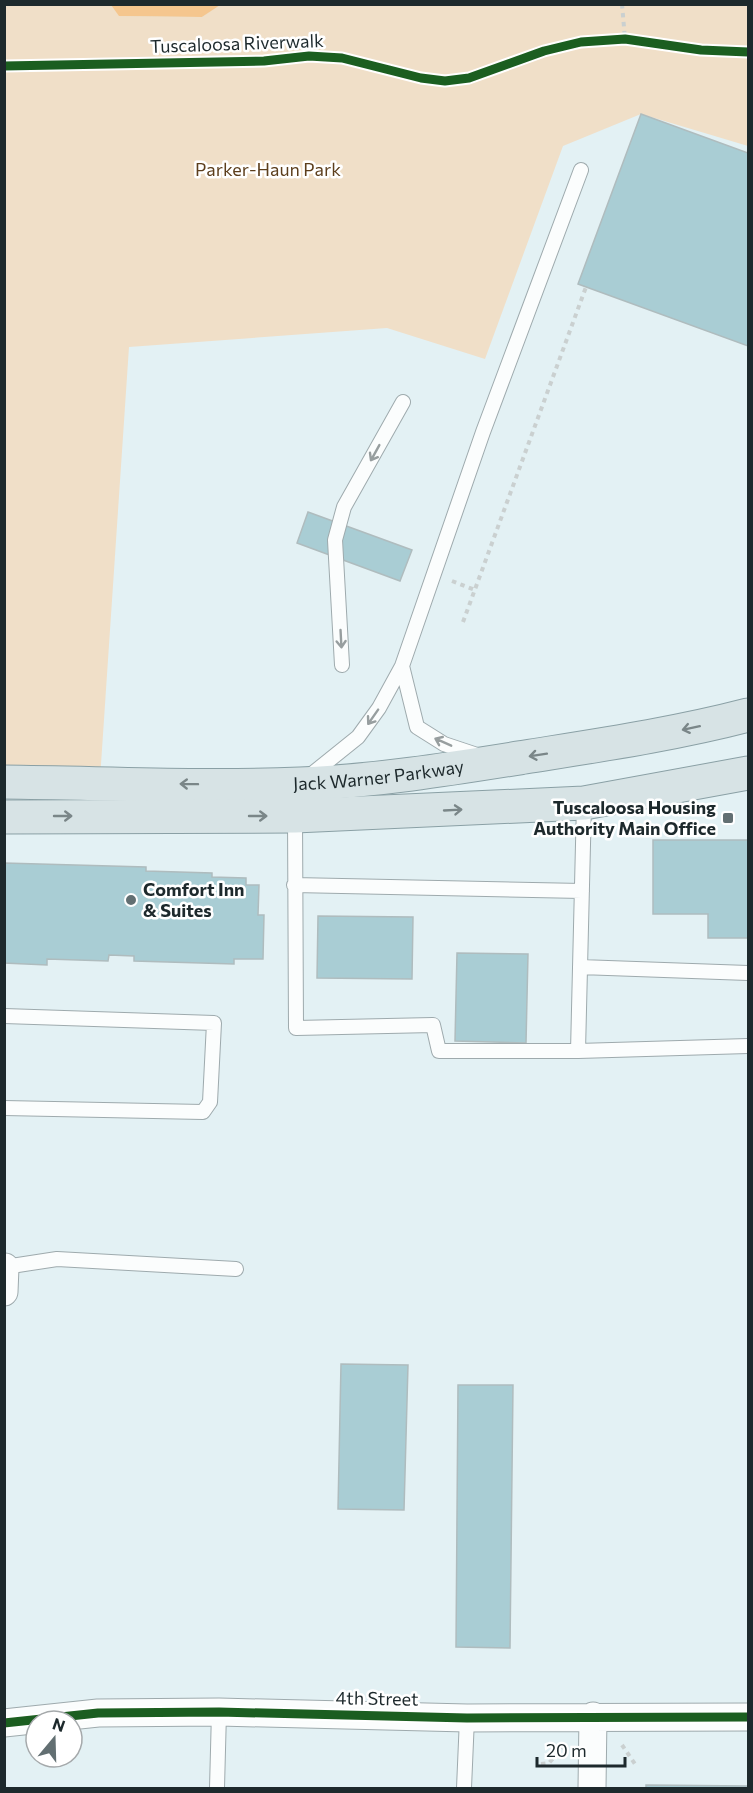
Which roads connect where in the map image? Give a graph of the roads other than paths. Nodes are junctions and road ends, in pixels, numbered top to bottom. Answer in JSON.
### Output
{"nodes":[{"id":1,"x":582,"y":170,"type":"dead end"},
{"id":2,"x":403,"y":402,"type":"dead end"},
{"id":3,"x":342,"y":665,"type":"dead end"},
{"id":4,"x":402,"y":666,"type":"junction"},
{"id":5,"x":748,"y":715,"type":"edge"},
{"id":6,"x":498,"y":762,"type":"junction"},
{"id":7,"x":748,"y":773,"type":"edge"},
{"id":8,"x":4,"y":782,"type":"edge"},
{"id":9,"x":300,"y":784,"type":"junction"},
{"id":10,"x":584,"y":803,"type":"junction"},
{"id":11,"x":295,"y":816,"type":"junction"},
{"id":12,"x":4,"y":817,"type":"edge"},
{"id":13,"x":294,"y":885,"type":"junction"},
{"id":14,"x":582,"y":891,"type":"junction"},
{"id":15,"x":580,"y":968,"type":"junction"},
{"id":16,"x":748,"y":973,"type":"edge"},
{"id":17,"x":4,"y":1016,"type":"edge"},
{"id":18,"x":748,"y":1046,"type":"edge"},
{"id":19,"x":578,"y":1052,"type":"junction"},
{"id":20,"x":4,"y":1108,"type":"edge"},
{"id":21,"x":5,"y":1267,"type":"edge"},
{"id":22,"x":236,"y":1269,"type":"dead end"},
{"id":23,"x":4,"y":1292,"type":"edge"},
{"id":24,"x":219,"y":1712,"type":"junction"},
{"id":25,"x":593,"y":1716,"type":"junction"},
{"id":26,"x":748,"y":1717,"type":"edge"},
{"id":27,"x":466,"y":1718,"type":"junction"},
{"id":28,"x":4,"y":1723,"type":"edge"},
{"id":29,"x":218,"y":1788,"type":"edge"},
{"id":30,"x":464,"y":1788,"type":"edge"},
{"id":31,"x":592,"y":1788,"type":"edge"}],
"edges":[{"from":1,"to":4,"type":"lane"},
{"from":2,"to":3,"type":"lane","one_way":true},
{"from":6,"to":4,"type":"lane","one_way":true},
{"from":4,"to":9,"type":"lane","one_way":true},
{"from":5,"to":6,"type":"main road","name":"Jack Warner Parkway","one_way":true},
{"from":6,"to":9,"type":"main road","name":"Jack Warner Parkway"},
{"from":7,"to":10,"type":"main road","name":"Jack Warner Parkway"},
{"from":9,"to":8,"type":"main road","name":"Jack Warner Parkway","one_way":true},
{"from":11,"to":10,"type":"main road","name":"Jack Warner Parkway","one_way":true},
{"from":10,"to":14,"type":"lane"},
{"from":12,"to":11,"type":"main road","name":"Jack Warner Parkway","one_way":true},
{"from":11,"to":13,"type":"lane"},
{"from":13,"to":14,"type":"lane"},
{"from":13,"to":19,"type":"lane"},
{"from":14,"to":15,"type":"lane"},
{"from":15,"to":16,"type":"lane"},
{"from":15,"to":19,"type":"lane"},
{"from":17,"to":20,"type":"lane"},
{"from":18,"to":19,"type":"lane"},
{"from":21,"to":22,"type":"lane"},
{"from":21,"to":23,"type":"street"},
{"from":24,"to":27,"type":"street","name":"4th Street"},
{"from":24,"to":28,"type":"street","name":"4th Street"},
{"from":24,"to":29,"type":"lane"},
{"from":25,"to":26,"type":"street","name":"4th Street"},
{"from":25,"to":27,"type":"street","name":"4th Street"},
{"from":25,"to":31,"type":"street"},
{"from":27,"to":30,"type":"lane"}]}
